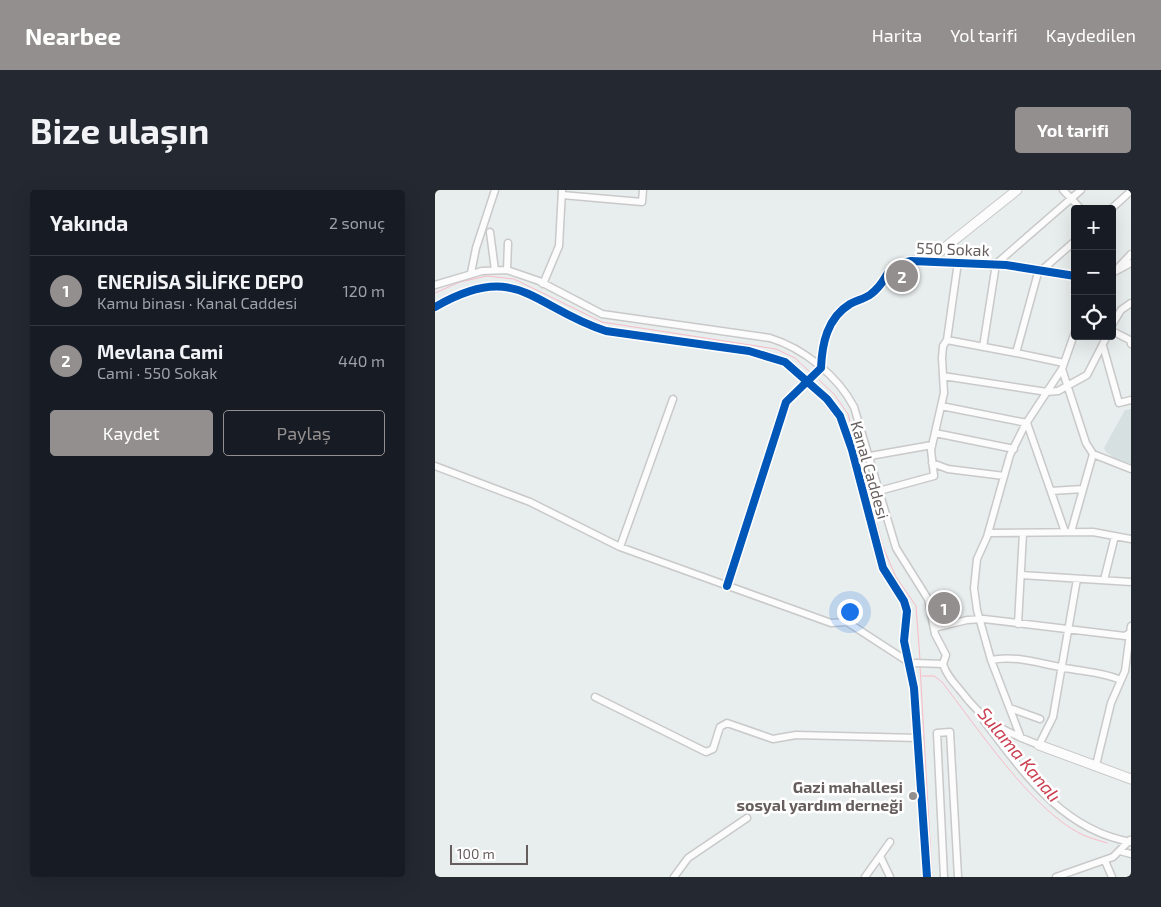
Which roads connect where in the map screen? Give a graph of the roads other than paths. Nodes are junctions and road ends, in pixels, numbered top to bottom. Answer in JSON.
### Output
{"nodes":[{"id":1,"x":495,"y":190,"type":"edge"},
{"id":2,"x":643,"y":190,"type":"edge"},
{"id":3,"x":1017,"y":190,"type":"edge"},
{"id":4,"x":1063,"y":190,"type":"edge"},
{"id":5,"x":1081,"y":190,"type":"edge"},
{"id":6,"x":1131,"y":191,"type":"edge"},
{"id":7,"x":562,"y":193,"type":"edge"},
{"id":8,"x":1071,"y":198,"type":"junction"},
{"id":9,"x":1077,"y":205,"type":"edge"},
{"id":10,"x":1115,"y":205,"type":"edge"},
{"id":11,"x":490,"y":232,"type":"dead end"},
{"id":12,"x":507,"y":243,"type":"dead end"},
{"id":13,"x":1071,"y":244,"type":"edge"},
{"id":14,"x":1131,"y":254,"type":"edge"},
{"id":15,"x":911,"y":261,"type":"junction"},
{"id":16,"x":958,"y":262,"type":"junction"},
{"id":17,"x":1131,"y":263,"type":"edge"},
{"id":18,"x":996,"y":264,"type":"junction"},
{"id":19,"x":1041,"y":269,"type":"junction"},
{"id":20,"x":495,"y":270,"type":"junction"},
{"id":21,"x":507,"y":270,"type":"junction"},
{"id":22,"x":1116,"y":270,"type":"edge"},
{"id":23,"x":1116,"y":271,"type":"edge"},
{"id":24,"x":471,"y":274,"type":"junction"},
{"id":25,"x":1071,"y":275,"type":"edge"},
{"id":26,"x":543,"y":284,"type":"junction"},
{"id":27,"x":435,"y":285,"type":"edge"},
{"id":28,"x":1131,"y":303,"type":"edge"},
{"id":29,"x":435,"y":307,"type":"edge"},
{"id":30,"x":1116,"y":318,"type":"edge"},
{"id":31,"x":1116,"y":333,"type":"edge"},
{"id":32,"x":947,"y":340,"type":"junction"},
{"id":33,"x":1072,"y":340,"type":"edge"},
{"id":34,"x":1105,"y":340,"type":"edge"},
{"id":35,"x":1131,"y":344,"type":"edge"},
{"id":36,"x":1103,"y":346,"type":"junction"},
{"id":37,"x":983,"y":347,"type":"junction"},
{"id":38,"x":1016,"y":353,"type":"junction"},
{"id":39,"x":1063,"y":366,"type":"junction"},
{"id":40,"x":821,"y":368,"type":"junction"},
{"id":41,"x":943,"y":376,"type":"junction"},
{"id":42,"x":806,"y":381,"type":"junction"},
{"id":43,"x":1068,"y":385,"type":"junction"},
{"id":44,"x":1047,"y":392,"type":"junction"},
{"id":45,"x":673,"y":399,"type":"dead end"},
{"id":46,"x":1131,"y":400,"type":"edge"},
{"id":47,"x":941,"y":406,"type":"junction"},
{"id":48,"x":1027,"y":423,"type":"junction"},
{"id":49,"x":935,"y":433,"type":"junction"},
{"id":50,"x":932,"y":445,"type":"junction"},
{"id":51,"x":1013,"y":449,"type":"junction"},
{"id":52,"x":1093,"y":454,"type":"junction"},
{"id":53,"x":870,"y":456,"type":"junction"},
{"id":54,"x":932,"y":464,"type":"junction"},
{"id":55,"x":435,"y":466,"type":"edge"},
{"id":56,"x":948,"y":469,"type":"junction"},
{"id":57,"x":1131,"y":469,"type":"edge"},
{"id":58,"x":934,"y":476,"type":"junction"},
{"id":59,"x":1005,"y":476,"type":"junction"},
{"id":60,"x":1083,"y":489,"type":"junction"},
{"id":61,"x":879,"y":491,"type":"junction"},
{"id":62,"x":1051,"y":491,"type":"junction"},
{"id":63,"x":1068,"y":532,"type":"junction"},
{"id":64,"x":988,"y":533,"type":"junction"},
{"id":65,"x":1023,"y":533,"type":"junction"},
{"id":66,"x":1115,"y":536,"type":"junction"},
{"id":67,"x":1131,"y":539,"type":"edge"},
{"id":68,"x":620,"y":547,"type":"junction"},
{"id":69,"x":1021,"y":575,"type":"junction"},
{"id":70,"x":1077,"y":579,"type":"junction"},
{"id":71,"x":1104,"y":580,"type":"junction"},
{"id":72,"x":1131,"y":582,"type":"edge"},
{"id":73,"x":727,"y":586,"type":"junction"},
{"id":74,"x":980,"y":619,"type":"junction"},
{"id":75,"x":1018,"y":624,"type":"junction"},
{"id":76,"x":934,"y":628,"type":"junction"},
{"id":77,"x":1069,"y":630,"type":"junction"},
{"id":78,"x":1131,"y":630,"type":"edge"},
{"id":79,"x":991,"y":660,"type":"junction"},
{"id":80,"x":908,"y":663,"type":"junction"},
{"id":81,"x":943,"y":664,"type":"junction"},
{"id":82,"x":1062,"y":668,"type":"junction"},
{"id":83,"x":1121,"y":680,"type":"junction"},
{"id":84,"x":595,"y":697,"type":"dead end"},
{"id":85,"x":973,"y":706,"type":"junction"},
{"id":86,"x":1010,"y":708,"type":"junction"},
{"id":87,"x":1040,"y":719,"type":"dead end"},
{"id":88,"x":919,"y":738,"type":"junction"},
{"id":89,"x":1021,"y":738,"type":"junction"},
{"id":90,"x":1039,"y":745,"type":"junction"},
{"id":91,"x":1096,"y":766,"type":"junction"},
{"id":92,"x":1131,"y":780,"type":"edge"},
{"id":93,"x":747,"y":818,"type":"dead end"},
{"id":94,"x":1130,"y":841,"type":"edge"},
{"id":95,"x":890,"y":842,"type":"dead end"},
{"id":96,"x":1120,"y":851,"type":"junction"},
{"id":97,"x":1131,"y":854,"type":"edge"},
{"id":98,"x":880,"y":856,"type":"junction"},
{"id":99,"x":1105,"y":861,"type":"junction"},
{"id":100,"x":674,"y":877,"type":"edge"},
{"id":101,"x":865,"y":877,"type":"edge"},
{"id":102,"x":890,"y":877,"type":"edge"},
{"id":103,"x":927,"y":877,"type":"edge"},
{"id":104,"x":944,"y":877,"type":"edge"},
{"id":105,"x":958,"y":877,"type":"edge"},
{"id":106,"x":1056,"y":877,"type":"edge"},
{"id":107,"x":1113,"y":877,"type":"edge"}],
"edges":[{"from":1,"to":24,"type":"street"},
{"from":2,"to":7,"type":"street"},
{"from":3,"to":15,"type":"street"},
{"from":4,"to":8,"type":"street"},
{"from":5,"to":8,"type":"street"},
{"from":6,"to":10,"type":"street"},
{"from":7,"to":26,"type":"street"},
{"from":8,"to":9,"type":"street"},
{"from":8,"to":18,"type":"street"},
{"from":11,"to":20,"type":"street"},
{"from":12,"to":21,"type":"street"},
{"from":13,"to":19,"type":"street"},
{"from":14,"to":22,"type":"street"},
{"from":15,"to":16,"type":"street","name":"550 Sokak"},
{"from":15,"to":40,"type":"street","name":"550 Sokak"},
{"from":16,"to":18,"type":"street","name":"550 Sokak"},
{"from":16,"to":32,"type":"street"},
{"from":17,"to":23,"type":"street"},
{"from":18,"to":19,"type":"street","name":"550 Sokak"},
{"from":18,"to":37,"type":"street"},
{"from":19,"to":25,"type":"street","name":"550 Sokak"},
{"from":19,"to":38,"type":"street"},
{"from":20,"to":21,"type":"street"},
{"from":20,"to":24,"type":"street"},
{"from":21,"to":26,"type":"street"},
{"from":24,"to":27,"type":"street"},
{"from":26,"to":40,"type":"street"},
{"from":28,"to":30,"type":"street"},
{"from":29,"to":42,"type":"street","name":"Kanal Caddesi"},
{"from":31,"to":35,"type":"street"},
{"from":32,"to":37,"type":"street"},
{"from":32,"to":41,"type":"street"},
{"from":33,"to":39,"type":"street"},
{"from":34,"to":36,"type":"street"},
{"from":36,"to":43,"type":"street"},
{"from":36,"to":46,"type":"street"},
{"from":37,"to":38,"type":"street"},
{"from":38,"to":39,"type":"street"},
{"from":39,"to":43,"type":"street"},
{"from":39,"to":44,"type":"street"},
{"from":40,"to":42,"type":"street"},
{"from":40,"to":53,"type":"street"},
{"from":41,"to":44,"type":"street"},
{"from":41,"to":47,"type":"street"},
{"from":42,"to":73,"type":"street"},
{"from":42,"to":80,"type":"street","name":"Kanal Caddesi"},
{"from":43,"to":44,"type":"street"},
{"from":43,"to":52,"type":"street"},
{"from":44,"to":48,"type":"street"},
{"from":45,"to":68,"type":"street"},
{"from":47,"to":48,"type":"street"},
{"from":47,"to":49,"type":"street"},
{"from":48,"to":51,"type":"street"},
{"from":48,"to":62,"type":"street"},
{"from":49,"to":50,"type":"street"},
{"from":49,"to":51,"type":"street"},
{"from":50,"to":53,"type":"street"},
{"from":50,"to":54,"type":"street"},
{"from":51,"to":59,"type":"street"},
{"from":52,"to":57,"type":"street"},
{"from":52,"to":60,"type":"street"},
{"from":53,"to":61,"type":"street"},
{"from":54,"to":56,"type":"street"},
{"from":54,"to":58,"type":"street"},
{"from":55,"to":68,"type":"street"},
{"from":56,"to":58,"type":"street"},
{"from":56,"to":59,"type":"street"},
{"from":58,"to":61,"type":"street"},
{"from":59,"to":64,"type":"street"},
{"from":60,"to":62,"type":"street"},
{"from":60,"to":63,"type":"street"},
{"from":61,"to":76,"type":"street"},
{"from":62,"to":63,"type":"street"},
{"from":63,"to":65,"type":"street"},
{"from":63,"to":66,"type":"street"},
{"from":64,"to":65,"type":"street"},
{"from":64,"to":74,"type":"street"},
{"from":65,"to":69,"type":"street"},
{"from":66,"to":67,"type":"street"},
{"from":66,"to":71,"type":"street"},
{"from":68,"to":73,"type":"street"},
{"from":69,"to":70,"type":"street"},
{"from":69,"to":75,"type":"street"},
{"from":70,"to":71,"type":"street"},
{"from":70,"to":77,"type":"street"},
{"from":71,"to":72,"type":"street"},
{"from":73,"to":80,"type":"street"},
{"from":74,"to":75,"type":"street"},
{"from":74,"to":76,"type":"street"},
{"from":74,"to":79,"type":"street"},
{"from":75,"to":77,"type":"street"},
{"from":76,"to":81,"type":"street"},
{"from":77,"to":78,"type":"street"},
{"from":77,"to":82,"type":"street"},
{"from":78,"to":83,"type":"street"},
{"from":79,"to":82,"type":"street"},
{"from":79,"to":86,"type":"street"},
{"from":80,"to":81,"type":"street"},
{"from":80,"to":88,"type":"street","name":"Kanal Caddesi"},
{"from":81,"to":85,"type":"street"},
{"from":82,"to":83,"type":"street"},
{"from":82,"to":90,"type":"street"},
{"from":83,"to":91,"type":"street"},
{"from":84,"to":88,"type":"street"},
{"from":85,"to":89,"type":"street"},
{"from":85,"to":94,"type":"street"},
{"from":86,"to":87,"type":"street"},
{"from":86,"to":89,"type":"street"},
{"from":88,"to":103,"type":"street","name":"Kanal Caddesi"},
{"from":89,"to":90,"type":"street"},
{"from":90,"to":91,"type":"street"},
{"from":91,"to":92,"type":"street"},
{"from":93,"to":100,"type":"street"},
{"from":94,"to":96,"type":"street"},
{"from":95,"to":98,"type":"street"},
{"from":96,"to":97,"type":"street"},
{"from":96,"to":99,"type":"street"},
{"from":98,"to":101,"type":"street"},
{"from":98,"to":102,"type":"street"},
{"from":99,"to":106,"type":"street"},
{"from":99,"to":107,"type":"street"},
{"from":104,"to":105,"type":"street"}]}
